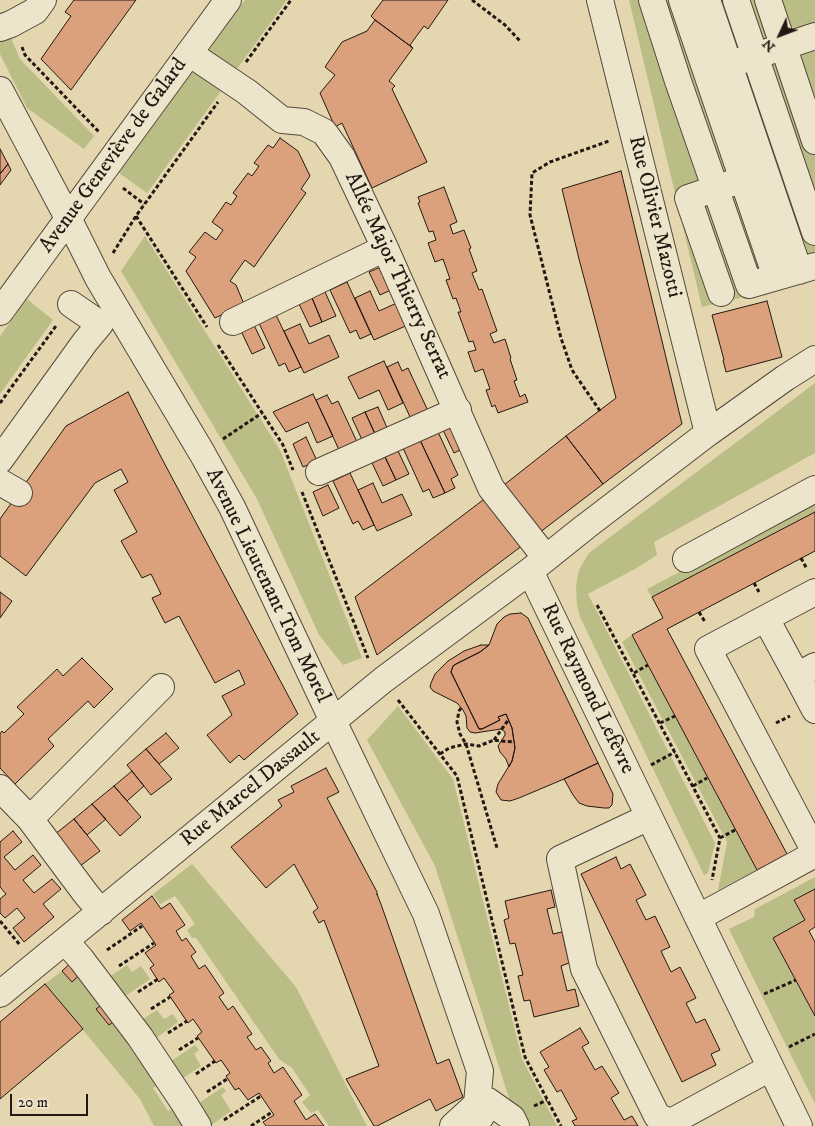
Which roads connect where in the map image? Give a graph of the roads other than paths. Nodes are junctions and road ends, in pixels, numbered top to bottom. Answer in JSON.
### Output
{"nodes":[{"id":1,"x":43,"y":0,"type":"edge"},
{"id":2,"x":228,"y":0,"type":"edge"},
{"id":3,"x":600,"y":0,"type":"edge"},
{"id":4,"x":652,"y":0,"type":"edge"},
{"id":5,"x":682,"y":0,"type":"edge"},
{"id":6,"x":707,"y":0,"type":"edge"},
{"id":7,"x":736,"y":0,"type":"edge"},
{"id":8,"x":768,"y":0,"type":"edge"},
{"id":9,"x":5,"y":26,"type":"edge"},
{"id":10,"x":815,"y":36,"type":"edge"},
{"id":11,"x":784,"y":47,"type":"junction"},
{"id":12,"x":755,"y":56,"type":"junction"},
{"id":13,"x":195,"y":57,"type":"junction"},
{"id":14,"x":718,"y":68,"type":"junction"},
{"id":15,"x":668,"y":85,"type":"junction"},
{"id":16,"x":0,"y":90,"type":"edge"},
{"id":17,"x":815,"y":142,"type":"edge"},
{"id":18,"x":792,"y":164,"type":"junction"},
{"id":19,"x":754,"y":176,"type":"junction"},
{"id":20,"x":716,"y":189,"type":"junction"},
{"id":21,"x":68,"y":218,"type":"junction"},
{"id":22,"x":815,"y":232,"type":"edge"},
{"id":23,"x":385,"y":248,"type":"junction"},
{"id":24,"x":797,"y":271,"type":"edge"},
{"id":25,"x":749,"y":284,"type":"junction"},
{"id":26,"x":70,"y":304,"type":"road end"},
{"id":27,"x":0,"y":312,"type":"edge"},
{"id":28,"x":233,"y":322,"type":"dead end"},
{"id":29,"x":815,"y":359,"type":"edge"},
{"id":30,"x":458,"y":410,"type":"junction"},
{"id":31,"x":708,"y":433,"type":"junction"},
{"id":32,"x":0,"y":460,"type":"edge"},
{"id":33,"x":319,"y":472,"type":"dead end"},
{"id":34,"x":815,"y":489,"type":"edge"},
{"id":35,"x":686,"y":559,"type":"dead end"},
{"id":36,"x":538,"y":564,"type":"junction"},
{"id":37,"x":815,"y":592,"type":"edge"},
{"id":38,"x":766,"y":618,"type":"junction"},
{"id":39,"x":806,"y":671,"type":"edge"},
{"id":40,"x":161,"y":687,"type":"dead end"},
{"id":41,"x":813,"y":707,"type":"edge"},
{"id":42,"x":333,"y":721,"type":"junction"},
{"id":43,"x":0,"y":788,"type":"edge"},
{"id":44,"x":649,"y":817,"type":"junction"},
{"id":45,"x":30,"y":819,"type":"junction"},
{"id":46,"x":815,"y":853,"type":"edge"},
{"id":47,"x":709,"y":911,"type":"junction"},
{"id":48,"x":101,"y":912,"type":"junction"},
{"id":49,"x":65,"y":941,"type":"junction"},
{"id":50,"x":0,"y":994,"type":"edge"},
{"id":51,"x":770,"y":1068,"type":"junction"},
{"id":52,"x":477,"y":1115,"type":"edge"},
{"id":53,"x":210,"y":1123,"type":"edge"},
{"id":54,"x":452,"y":1126,"type":"edge"},
{"id":55,"x":516,"y":1126,"type":"edge"},
{"id":56,"x":799,"y":1126,"type":"edge"}],
"edges":[{"from":1,"to":9,"type":"street"},
{"from":2,"to":13,"type":"street","name":"Avenue Geneviève de Galard"},
{"from":3,"to":31,"type":"street","name":"Rue Olivier Mazotti"},
{"from":4,"to":15,"type":"street"},
{"from":5,"to":14,"type":"street"},
{"from":6,"to":14,"type":"street"},
{"from":7,"to":12,"type":"street"},
{"from":8,"to":11,"type":"street"},
{"from":10,"to":11,"type":"street"},
{"from":11,"to":12,"type":"street"},
{"from":11,"to":17,"type":"street"},
{"from":12,"to":14,"type":"street"},
{"from":12,"to":18,"type":"street"},
{"from":13,"to":21,"type":"street","name":"Avenue Geneviève de Galard"},
{"from":13,"to":23,"type":"street","name":"Allée Major Thierry Serrat"},
{"from":14,"to":15,"type":"street"},
{"from":14,"to":19,"type":"street"},
{"from":15,"to":20,"type":"street"},
{"from":16,"to":21,"type":"street","name":"Avenue Lieutenant Tom Morel"},
{"from":18,"to":19,"type":"street"},
{"from":18,"to":22,"type":"street"},
{"from":19,"to":20,"type":"street"},
{"from":19,"to":24,"type":"street"},
{"from":20,"to":25,"type":"street"},
{"from":20,"to":25,"type":"street"},
{"from":21,"to":27,"type":"street","name":"Avenue Geneviève de Galard"},
{"from":21,"to":42,"type":"street","name":"Avenue Lieutenant Tom Morel"},
{"from":23,"to":28,"type":"street"},
{"from":23,"to":30,"type":"street","name":"Allée Major Thierry Serrat"},
{"from":24,"to":25,"type":"street"},
{"from":26,"to":32,"type":"street"},
{"from":29,"to":31,"type":"street"},
{"from":30,"to":33,"type":"street"},
{"from":30,"to":36,"type":"street","name":"Allée Major Thierry Serrat"},
{"from":31,"to":36,"type":"street"},
{"from":34,"to":35,"type":"street"},
{"from":36,"to":42,"type":"street","name":"Rue Marcel Dassault"},
{"from":36,"to":44,"type":"street","name":"Rue Raymond Lefèvre"},
{"from":37,"to":38,"type":"street"},
{"from":38,"to":39,"type":"street"},
{"from":38,"to":46,"type":"street"},
{"from":39,"to":41,"type":"street"},
{"from":40,"to":45,"type":"street"},
{"from":42,"to":48,"type":"street","name":"Rue Marcel Dassault"},
{"from":42,"to":52,"type":"street","name":"Avenue Lieutenant Tom Morel"},
{"from":43,"to":45,"type":"street"},
{"from":44,"to":47,"type":"street","name":"Rue Raymond Lefèvre"},
{"from":44,"to":51,"type":"street"},
{"from":45,"to":48,"type":"street"},
{"from":46,"to":47,"type":"street"},
{"from":47,"to":51,"type":"street","name":"Rue Raymond Lefèvre"},
{"from":48,"to":49,"type":"street","name":"Rue Marcel Dassault"},
{"from":49,"to":50,"type":"street","name":"Rue Marcel Dassault"},
{"from":49,"to":53,"type":"street"},
{"from":51,"to":56,"type":"street","name":"Rue Raymond Lefèvre"},
{"from":52,"to":54,"type":"street"},
{"from":52,"to":55,"type":"street"}]}
